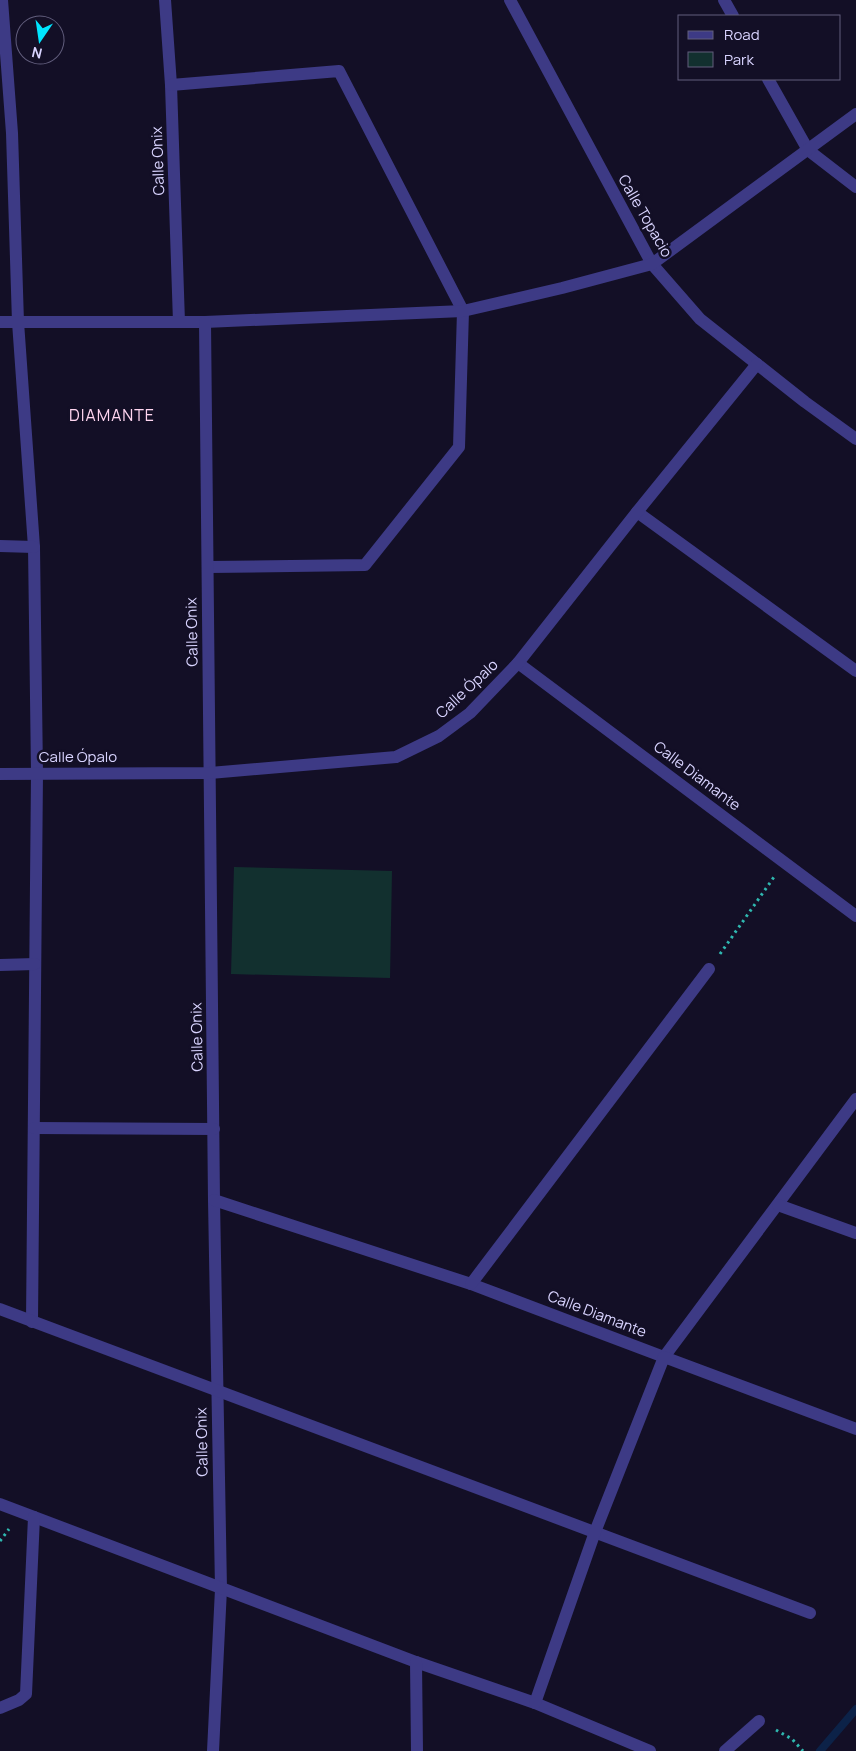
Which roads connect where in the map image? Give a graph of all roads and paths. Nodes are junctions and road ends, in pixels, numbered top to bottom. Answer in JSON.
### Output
{"nodes":[{"id":1,"x":2,"y":0,"type":"edge"},
{"id":2,"x":165,"y":0,"type":"edge"},
{"id":3,"x":510,"y":0,"type":"edge"},
{"id":4,"x":724,"y":0,"type":"edge"},
{"id":5,"x":732,"y":15,"type":"edge"},
{"id":6,"x":769,"y":80,"type":"edge"},
{"id":7,"x":171,"y":85,"type":"junction"},
{"id":8,"x":856,"y":114,"type":"edge"},
{"id":9,"x":6,"y":133,"type":"edge"},
{"id":10,"x":808,"y":150,"type":"junction"},
{"id":11,"x":856,"y":187,"type":"edge"},
{"id":12,"x":652,"y":264,"type":"junction"},
{"id":13,"x":463,"y":311,"type":"junction"},
{"id":14,"x":0,"y":322,"type":"edge"},
{"id":15,"x":18,"y":322,"type":"junction"},
{"id":16,"x":179,"y":322,"type":"junction"},
{"id":17,"x":205,"y":322,"type":"junction"},
{"id":18,"x":757,"y":364,"type":"junction"},
{"id":19,"x":856,"y":439,"type":"edge"},
{"id":20,"x":636,"y":512,"type":"junction"},
{"id":21,"x":0,"y":546,"type":"edge"},
{"id":22,"x":34,"y":547,"type":"junction"},
{"id":23,"x":208,"y":567,"type":"junction"},
{"id":24,"x":518,"y":663,"type":"junction"},
{"id":25,"x":856,"y":671,"type":"edge"},
{"id":26,"x":210,"y":772,"type":"junction"},
{"id":27,"x":0,"y":774,"type":"edge"},
{"id":28,"x":36,"y":774,"type":"junction"},
{"id":29,"x":784,"y":862,"type":"junction"},
{"id":30,"x":856,"y":916,"type":"edge"},
{"id":31,"x":35,"y":964,"type":"junction"},
{"id":32,"x":0,"y":965,"type":"edge"},
{"id":33,"x":709,"y":969,"type":"joint"},
{"id":34,"x":856,"y":1099,"type":"edge"},
{"id":35,"x":34,"y":1128,"type":"junction"},
{"id":36,"x":214,"y":1128,"type":"junction"},
{"id":37,"x":214,"y":1200,"type":"junction"},
{"id":38,"x":778,"y":1205,"type":"junction"},
{"id":39,"x":856,"y":1233,"type":"edge"},
{"id":40,"x":471,"y":1284,"type":"junction"},
{"id":41,"x":0,"y":1309,"type":"edge"},
{"id":42,"x":32,"y":1322,"type":"junction"},
{"id":43,"x":664,"y":1357,"type":"junction"},
{"id":44,"x":218,"y":1392,"type":"junction"},
{"id":45,"x":856,"y":1429,"type":"edge"},
{"id":46,"x":0,"y":1504,"type":"edge"},
{"id":47,"x":34,"y":1517,"type":"junction"},
{"id":48,"x":595,"y":1532,"type":"junction"},
{"id":49,"x":221,"y":1589,"type":"junction"},
{"id":50,"x":810,"y":1613,"type":"dead end"},
{"id":51,"x":416,"y":1662,"type":"junction"},
{"id":52,"x":535,"y":1704,"type":"junction"},
{"id":53,"x":0,"y":1708,"type":"edge"},
{"id":54,"x":759,"y":1721,"type":"dead end"},
{"id":55,"x":792,"y":1739,"type":"dead end"},
{"id":56,"x":213,"y":1751,"type":"edge"},
{"id":57,"x":417,"y":1751,"type":"edge"},
{"id":58,"x":650,"y":1751,"type":"edge"},
{"id":59,"x":725,"y":1751,"type":"edge"},
{"id":60,"x":804,"y":1751,"type":"edge"}],
"edges":[{"from":1,"to":9,"type":"street"},
{"from":2,"to":7,"type":"street","name":"Calle Onix"},
{"from":3,"to":12,"type":"street","name":"Calle Topacio"},
{"from":4,"to":5,"type":"street"},
{"from":6,"to":10,"type":"street"},
{"from":7,"to":13,"type":"street"},
{"from":7,"to":16,"type":"street","name":"Calle Onix"},
{"from":8,"to":10,"type":"street"},
{"from":9,"to":15,"type":"street"},
{"from":10,"to":11,"type":"street"},
{"from":10,"to":12,"type":"street"},
{"from":12,"to":13,"type":"street"},
{"from":12,"to":18,"type":"street","name":"Calle Topacio"},
{"from":13,"to":17,"type":"street"},
{"from":13,"to":23,"type":"street"},
{"from":14,"to":15,"type":"street"},
{"from":15,"to":16,"type":"street"},
{"from":15,"to":22,"type":"street"},
{"from":16,"to":17,"type":"street"},
{"from":17,"to":23,"type":"street","name":"Calle Onix"},
{"from":18,"to":19,"type":"street","name":"Calle Topacio"},
{"from":18,"to":20,"type":"street","name":"Calle Ópalo"},
{"from":20,"to":24,"type":"street","name":"Calle Ópalo"},
{"from":20,"to":25,"type":"street"},
{"from":21,"to":22,"type":"street"},
{"from":22,"to":28,"type":"street"},
{"from":23,"to":26,"type":"street","name":"Calle Onix"},
{"from":24,"to":26,"type":"street","name":"Calle Ópalo"},
{"from":24,"to":29,"type":"street","name":"Calle Diamante"},
{"from":26,"to":28,"type":"street","name":"Calle Ópalo"},
{"from":26,"to":36,"type":"street","name":"Calle Onix"},
{"from":27,"to":28,"type":"street","name":"Calle Ópalo"},
{"from":28,"to":31,"type":"street"},
{"from":29,"to":30,"type":"street","name":"Calle Diamante"},
{"from":29,"to":33,"type":"path"},
{"from":31,"to":32,"type":"street"},
{"from":31,"to":35,"type":"street"},
{"from":33,"to":40,"type":"street"},
{"from":34,"to":38,"type":"street"},
{"from":35,"to":36,"type":"street"},
{"from":35,"to":42,"type":"street"},
{"from":36,"to":37,"type":"street","name":"Calle Onix"},
{"from":37,"to":40,"type":"street","name":"Calle Diamante"},
{"from":37,"to":44,"type":"street","name":"Calle Onix"},
{"from":38,"to":39,"type":"street"},
{"from":38,"to":43,"type":"street"},
{"from":40,"to":43,"type":"street","name":"Calle Diamante"},
{"from":41,"to":42,"type":"street"},
{"from":42,"to":44,"type":"street"},
{"from":43,"to":45,"type":"street","name":"Calle Diamante"},
{"from":43,"to":48,"type":"street"},
{"from":44,"to":48,"type":"street"},
{"from":44,"to":49,"type":"street","name":"Calle Onix"},
{"from":46,"to":47,"type":"street"},
{"from":47,"to":49,"type":"street"},
{"from":47,"to":53,"type":"street"},
{"from":48,"to":50,"type":"street"},
{"from":48,"to":52,"type":"street"},
{"from":49,"to":51,"type":"street"},
{"from":49,"to":56,"type":"street","name":"Calle Onix"},
{"from":51,"to":52,"type":"street"},
{"from":51,"to":57,"type":"street"},
{"from":52,"to":58,"type":"street"},
{"from":54,"to":59,"type":"street"},
{"from":55,"to":60,"type":"path"}]}
